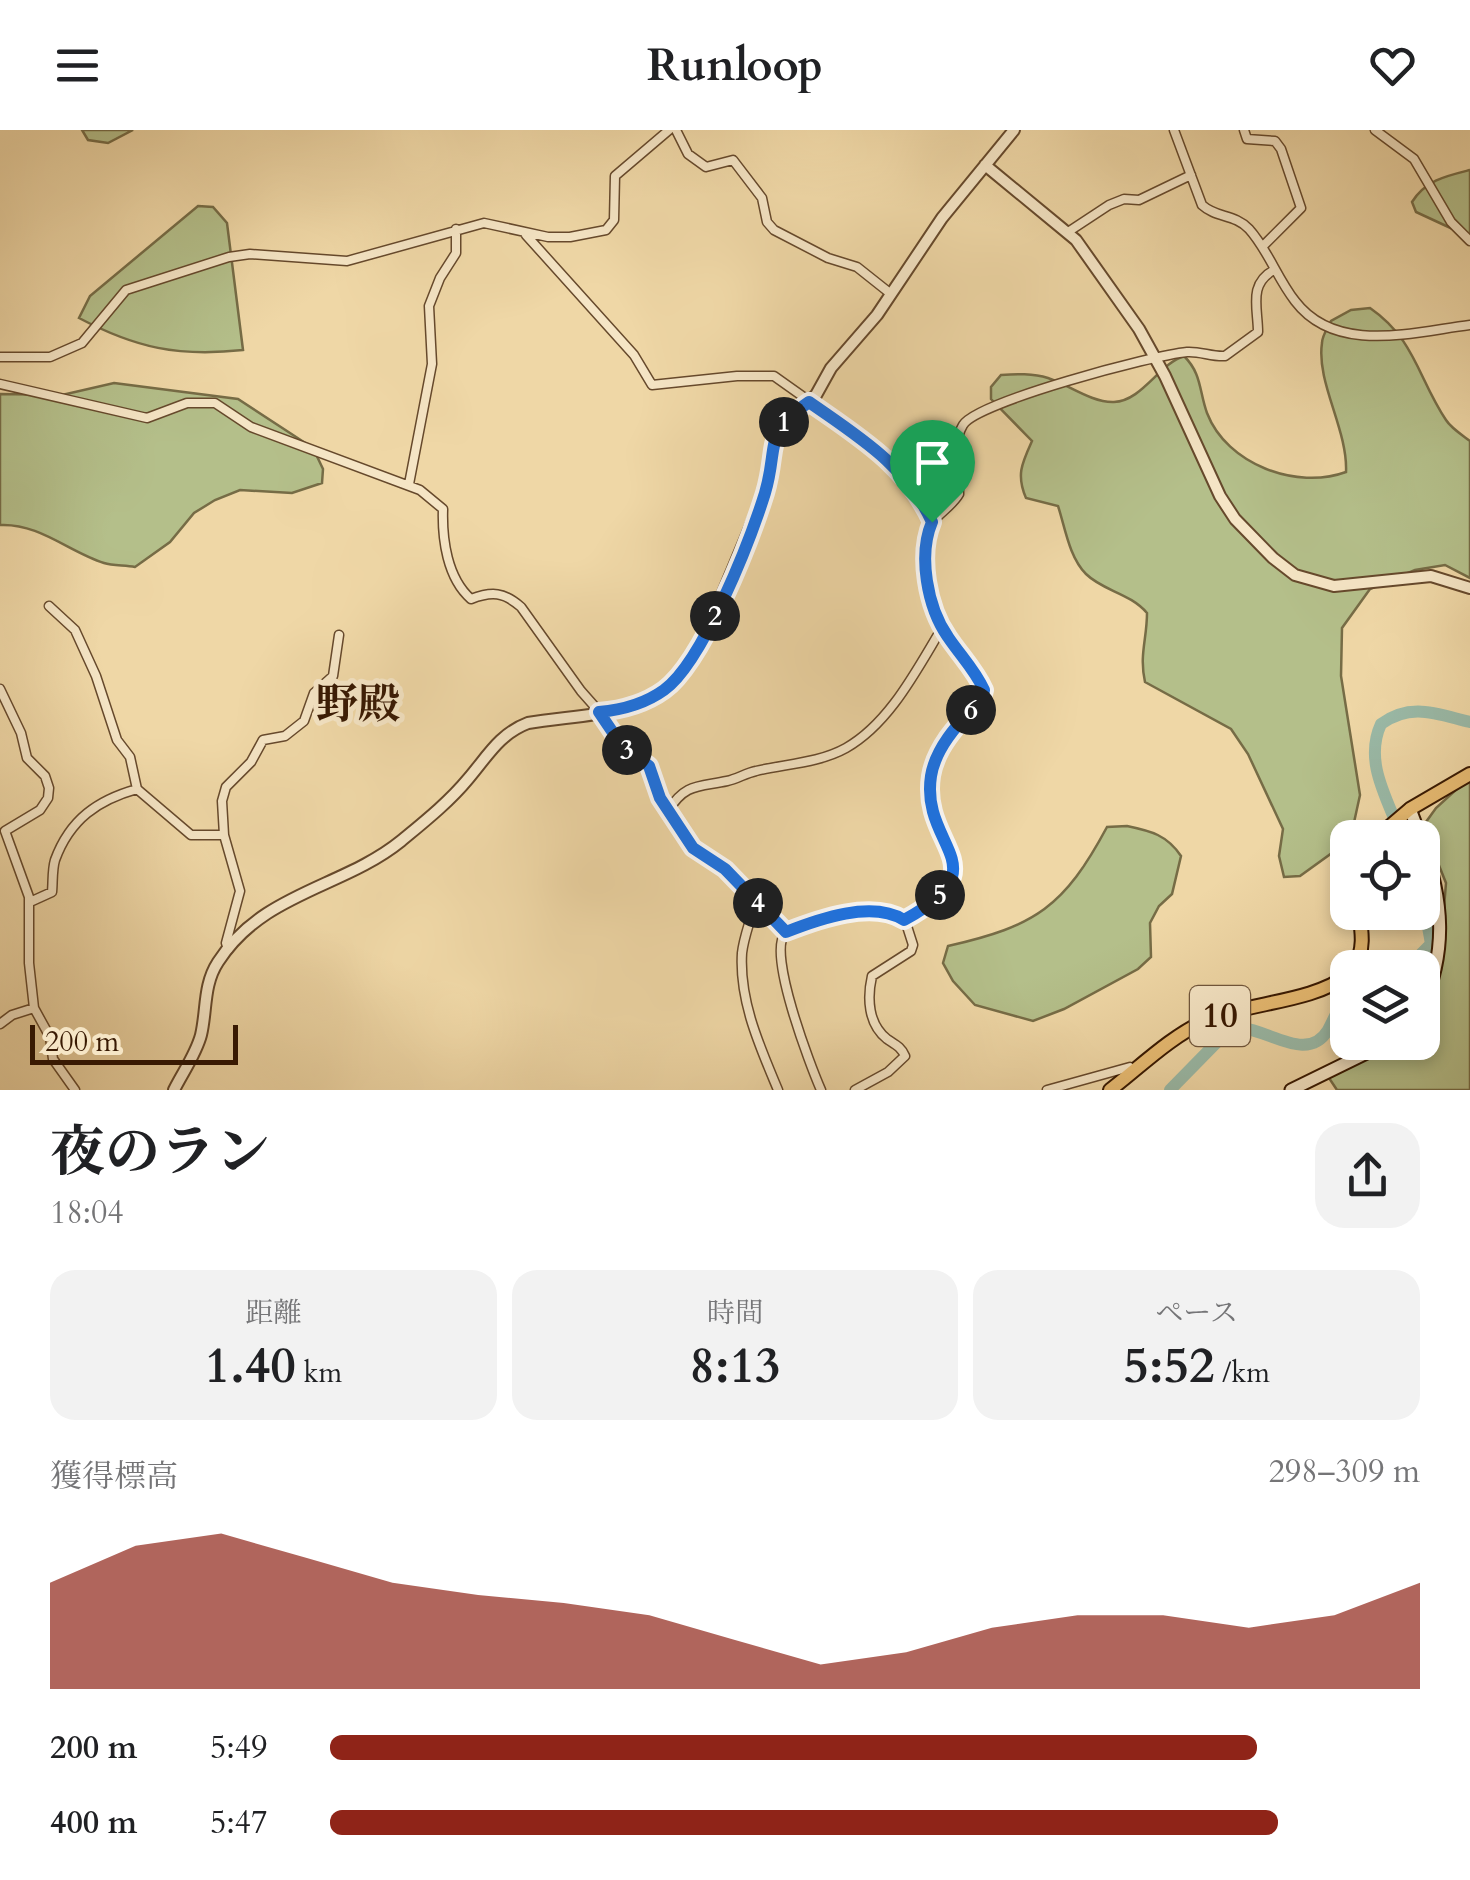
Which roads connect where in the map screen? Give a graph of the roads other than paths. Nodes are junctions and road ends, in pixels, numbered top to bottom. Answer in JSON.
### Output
{"nodes":[{"id":1,"x":673,"y":130,"type":"edge"},
{"id":2,"x":1014,"y":130,"type":"edge"},
{"id":3,"x":1174,"y":130,"type":"edge"},
{"id":4,"x":1244,"y":130,"type":"edge"},
{"id":5,"x":1375,"y":130,"type":"edge"},
{"id":6,"x":985,"y":165,"type":"junction"},
{"id":7,"x":1191,"y":175,"type":"junction"},
{"id":8,"x":456,"y":229,"type":"junction"},
{"id":9,"x":1068,"y":232,"type":"junction"},
{"id":10,"x":526,"y":234,"type":"junction"},
{"id":11,"x":1470,"y":242,"type":"edge"},
{"id":12,"x":1262,"y":246,"type":"junction"},
{"id":13,"x":1274,"y":270,"type":"junction"},
{"id":14,"x":892,"y":294,"type":"junction"},
{"id":15,"x":1470,"y":325,"type":"edge"},
{"id":16,"x":0,"y":357,"type":"edge"},
{"id":17,"x":1156,"y":360,"type":"junction"},
{"id":18,"x":0,"y":384,"type":"edge"},
{"id":19,"x":809,"y":402,"type":"junction"},
{"id":20,"x":410,"y":484,"type":"junction"},
{"id":21,"x":932,"y":522,"type":"junction"},
{"id":22,"x":1470,"y":588,"type":"edge"},
{"id":23,"x":49,"y":606,"type":"dead end"},
{"id":24,"x":942,"y":628,"type":"junction"},
{"id":25,"x":340,"y":635,"type":"dead end"},
{"id":26,"x":0,"y":689,"type":"edge"},
{"id":27,"x":599,"y":712,"type":"junction"},
{"id":28,"x":1470,"y":774,"type":"edge"},
{"id":29,"x":138,"y":789,"type":"junction"},
{"id":30,"x":668,"y":811,"type":"junction"},
{"id":31,"x":1408,"y":811,"type":"junction"},
{"id":32,"x":1397,"y":820,"type":"edge"},
{"id":33,"x":1412,"y":820,"type":"edge"},
{"id":34,"x":224,"y":834,"type":"junction"},
{"id":35,"x":755,"y":900,"type":"junction"},
{"id":36,"x":30,"y":902,"type":"junction"},
{"id":37,"x":1440,"y":908,"type":"edge"},
{"id":38,"x":904,"y":920,"type":"junction"},
{"id":39,"x":786,"y":932,"type":"junction"},
{"id":40,"x":228,"y":949,"type":"junction"},
{"id":41,"x":1440,"y":953,"type":"edge"},
{"id":42,"x":1330,"y":986,"type":"edge"},
{"id":43,"x":34,"y":1008,"type":"junction"},
{"id":44,"x":0,"y":1024,"type":"edge"},
{"id":45,"x":1353,"y":1060,"type":"edge"},
{"id":46,"x":1134,"y":1071,"type":"junction"},
{"id":47,"x":75,"y":1090,"type":"edge"},
{"id":48,"x":174,"y":1090,"type":"edge"},
{"id":49,"x":778,"y":1090,"type":"edge"},
{"id":50,"x":820,"y":1090,"type":"edge"},
{"id":51,"x":855,"y":1090,"type":"edge"},
{"id":52,"x":1047,"y":1090,"type":"edge"},
{"id":53,"x":1110,"y":1090,"type":"edge"},
{"id":54,"x":1292,"y":1090,"type":"edge"}],
"edges":[{"from":1,"to":10,"type":"street"},
{"from":1,"to":14,"type":"street"},
{"from":2,"to":6,"type":"street"},
{"from":3,"to":7,"type":"street"},
{"from":4,"to":12,"type":"street"},
{"from":5,"to":11,"type":"street"},
{"from":6,"to":9,"type":"street"},
{"from":6,"to":14,"type":"street"},
{"from":7,"to":9,"type":"street"},
{"from":7,"to":12,"type":"street"},
{"from":8,"to":10,"type":"street"},
{"from":8,"to":16,"type":"street"},
{"from":8,"to":20,"type":"street"},
{"from":9,"to":17,"type":"street"},
{"from":10,"to":19,"type":"street"},
{"from":12,"to":13,"type":"street"},
{"from":13,"to":15,"type":"street"},
{"from":13,"to":17,"type":"street"},
{"from":14,"to":19,"type":"street"},
{"from":17,"to":21,"type":"street"},
{"from":17,"to":22,"type":"street"},
{"from":18,"to":20,"type":"street"},
{"from":19,"to":21,"type":"street"},
{"from":19,"to":27,"type":"street"},
{"from":20,"to":27,"type":"street"},
{"from":21,"to":24,"type":"street"},
{"from":23,"to":29,"type":"street"},
{"from":24,"to":30,"type":"street"},
{"from":24,"to":38,"type":"street"},
{"from":25,"to":34,"type":"street"},
{"from":26,"to":36,"type":"street"},
{"from":27,"to":30,"type":"street"},
{"from":27,"to":40,"type":"street"},
{"from":28,"to":31,"type":"main road"},
{"from":29,"to":34,"type":"street"},
{"from":29,"to":36,"type":"street"},
{"from":30,"to":35,"type":"street"},
{"from":31,"to":32,"type":"main road"},
{"from":31,"to":33,"type":"main road"},
{"from":34,"to":40,"type":"street"},
{"from":35,"to":39,"type":"street"},
{"from":35,"to":49,"type":"street"},
{"from":36,"to":43,"type":"street"},
{"from":37,"to":41,"type":"main road"},
{"from":38,"to":39,"type":"street"},
{"from":38,"to":51,"type":"street"},
{"from":39,"to":50,"type":"street"},
{"from":40,"to":48,"type":"street"},
{"from":42,"to":46,"type":"main road","number":"10"},
{"from":43,"to":44,"type":"street"},
{"from":43,"to":47,"type":"street"},
{"from":45,"to":54,"type":"main road"},
{"from":46,"to":52,"type":"street"},
{"from":46,"to":53,"type":"main road","number":"10"}]}
